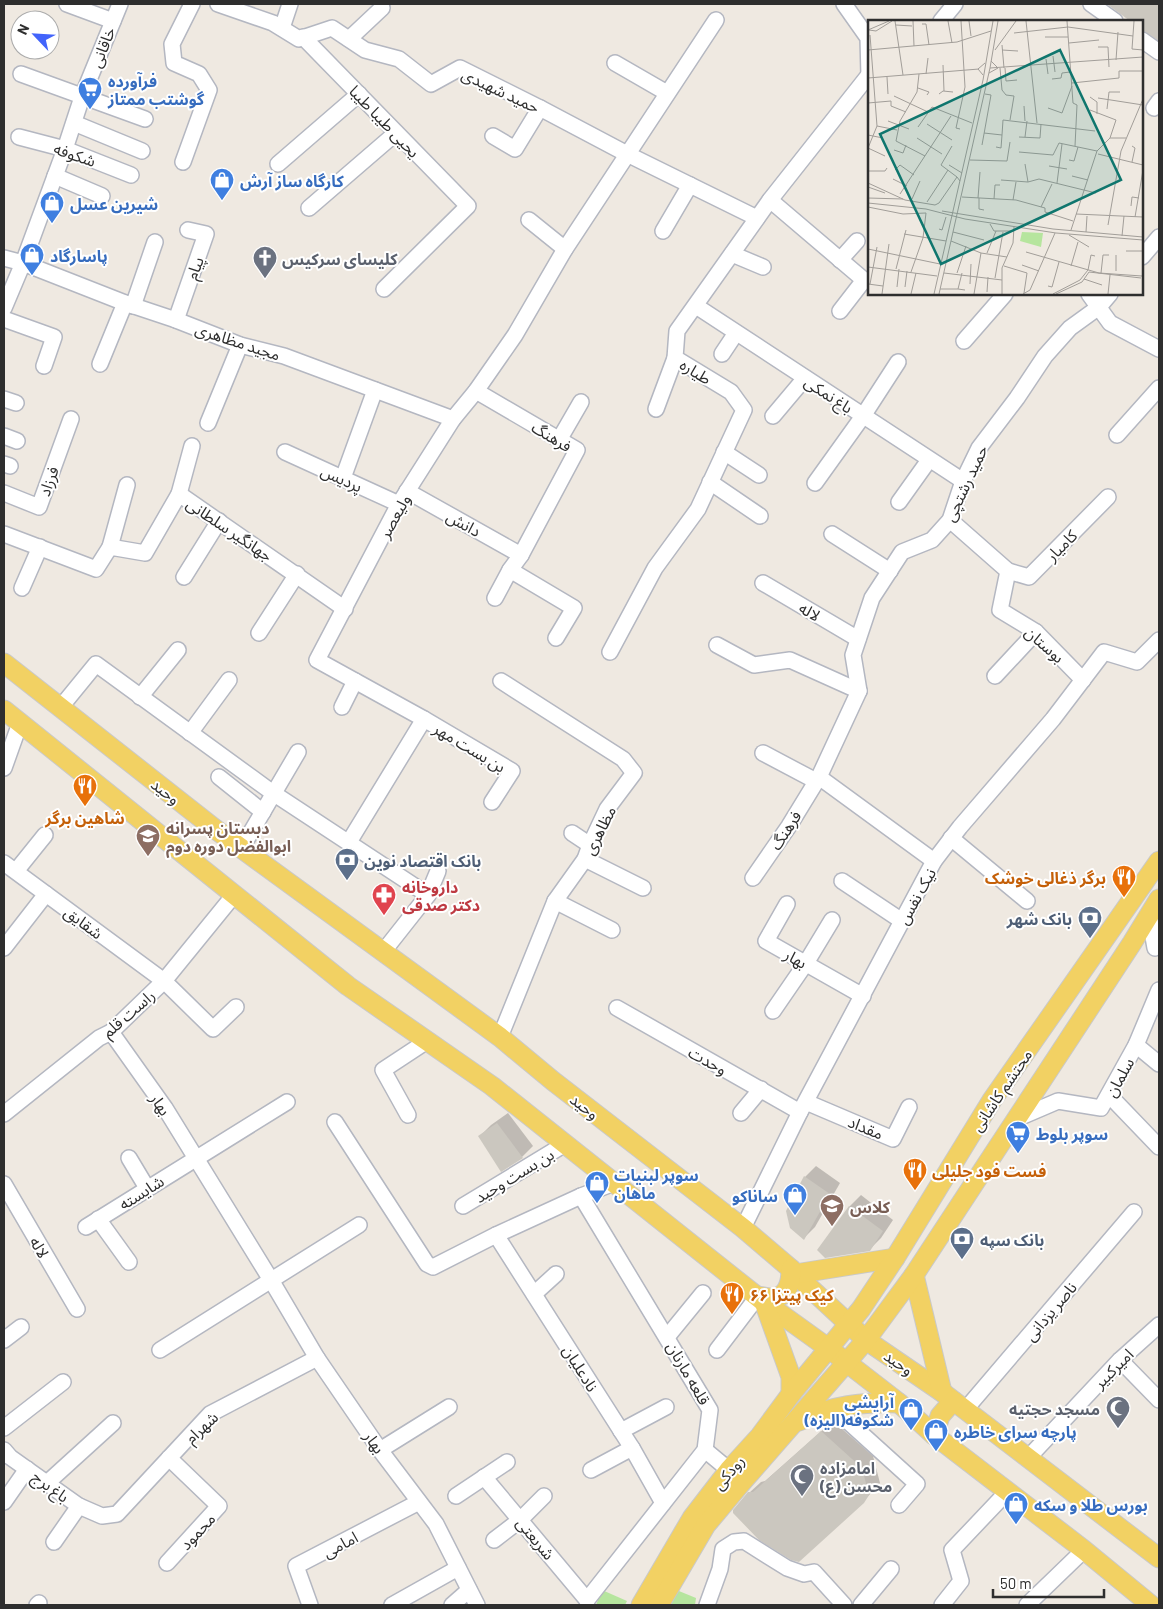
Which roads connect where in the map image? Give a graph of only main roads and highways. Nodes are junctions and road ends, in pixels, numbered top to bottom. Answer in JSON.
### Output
{"nodes":[{"id":1,"x":4,"y":663,"type":"edge"},
{"id":2,"x":4,"y":710,"type":"edge"},
{"id":3,"x":1159,"y":861,"type":"edge"},
{"id":4,"x":1154,"y":907,"type":"edge"},
{"id":5,"x":1021,"y":1060,"type":"junction"},
{"id":6,"x":1042,"y":1079,"type":"junction"},
{"id":7,"x":895,"y":1258,"type":"junction"},
{"id":8,"x":793,"y":1271,"type":"junction"},
{"id":9,"x":914,"y":1276,"type":"junction"},
{"id":10,"x":761,"y":1299,"type":"junction"},
{"id":11,"x":849,"y":1324,"type":"junction"},
{"id":12,"x":866,"y":1340,"type":"junction"},
{"id":13,"x":828,"y":1348,"type":"junction"},
{"id":14,"x":847,"y":1363,"type":"junction"},
{"id":15,"x":790,"y":1394,"type":"junction"},
{"id":16,"x":953,"y":1401,"type":"junction"},
{"id":17,"x":899,"y":1404,"type":"junction"},
{"id":18,"x":793,"y":1424,"type":"junction"},
{"id":19,"x":934,"y":1435,"type":"junction"},
{"id":20,"x":1159,"y":1558,"type":"edge"},
{"id":21,"x":641,"y":1605,"type":"edge"},
{"id":22,"x":659,"y":1605,"type":"edge"},
{"id":23,"x":1151,"y":1605,"type":"edge"}],
"edges":[{"from":1,"to":8,"type":"main road","name":"وحید"},
{"from":2,"to":10,"type":"main road","name":"وحید"},
{"from":3,"to":5,"type":"main road","name":"محتشم کاشانی"},
{"from":4,"to":6,"type":"main road","name":"محتشم کاشانی"},
{"from":5,"to":6,"type":"main road"},
{"from":5,"to":7,"type":"main road","name":"محتشم کاشانی"},
{"from":6,"to":9,"type":"main road","name":"محتشم کاشانی"},
{"from":7,"to":8,"type":"main road"},
{"from":7,"to":11,"type":"main road","name":"محتشم کاشانی"},
{"from":8,"to":10,"type":"main road"},
{"from":8,"to":11,"type":"main road","name":"وحید"},
{"from":9,"to":12,"type":"main road","name":"محتشم کاشانی"},
{"from":9,"to":16,"type":"main road"},
{"from":10,"to":13,"type":"main road","name":"وحید"},
{"from":10,"to":15,"type":"main road"},
{"from":11,"to":12,"type":"main road","name":"وحید"},
{"from":11,"to":13,"type":"main road","name":"محتشم کاشانی"},
{"from":12,"to":14,"type":"main road","name":"محتشم کاشانی"},
{"from":12,"to":16,"type":"main road","name":"وحید"},
{"from":13,"to":14,"type":"main road","name":"وحید"},
{"from":13,"to":15,"type":"main road","name":"رودکی"},
{"from":14,"to":17,"type":"main road","name":"وحید"},
{"from":14,"to":18,"type":"main road","name":"رودکی"},
{"from":15,"to":21,"type":"main road","name":"رودکی"},
{"from":16,"to":19,"type":"main road"},
{"from":16,"to":20,"type":"main road","name":"وحید"},
{"from":17,"to":18,"type":"main road"},
{"from":17,"to":19,"type":"main road","name":"وحید"},
{"from":18,"to":22,"type":"main road","name":"رودکی"},
{"from":19,"to":23,"type":"main road","name":"وحید"}]}
